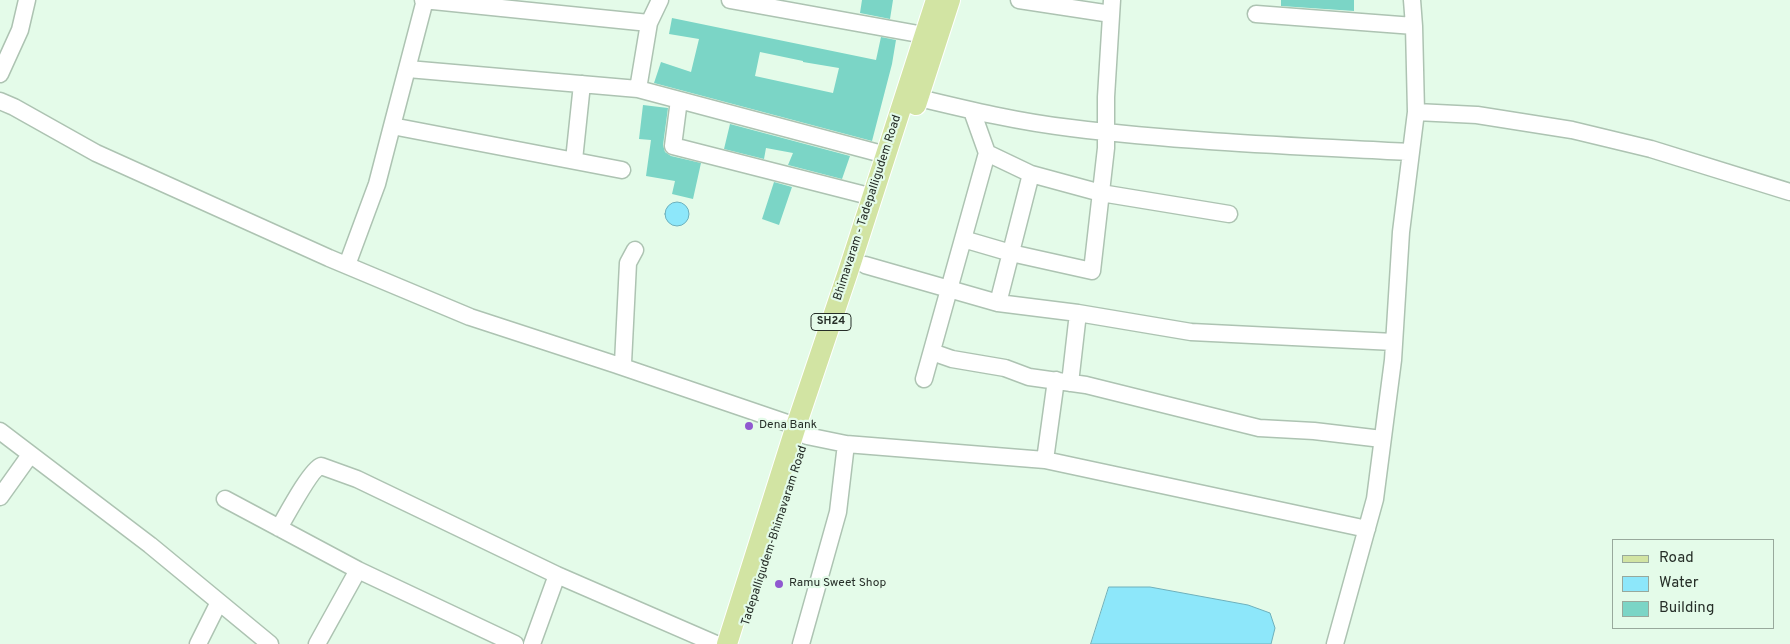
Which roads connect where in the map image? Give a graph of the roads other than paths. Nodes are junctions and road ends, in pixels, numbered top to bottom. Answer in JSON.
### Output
{"nodes":[{"id":1,"x":27,"y":0,"type":"edge"},
{"id":2,"x":424,"y":0,"type":"edge"},
{"id":3,"x":660,"y":0,"type":"edge"},
{"id":4,"x":730,"y":0,"type":"edge"},
{"id":5,"x":1019,"y":0,"type":"edge"},
{"id":6,"x":1412,"y":0,"type":"edge"},
{"id":7,"x":942,"y":1,"type":"edge"},
{"id":8,"x":1111,"y":7,"type":"edge"},
{"id":9,"x":1256,"y":14,"type":"dead end"},
{"id":10,"x":649,"y":23,"type":"junction"},
{"id":11,"x":1414,"y":26,"type":"junction"},
{"id":12,"x":924,"y":35,"type":"junction"},
{"id":13,"x":408,"y":69,"type":"junction"},
{"id":14,"x":0,"y":74,"type":"edge"},
{"id":15,"x":582,"y":84,"type":"junction"},
{"id":16,"x":638,"y":89,"type":"junction"},
{"id":17,"x":918,"y":98,"type":"junction"},
{"id":18,"x":679,"y":100,"type":"junction"},
{"id":19,"x":0,"y":101,"type":"edge"},
{"id":20,"x":972,"y":111,"type":"junction"},
{"id":21,"x":1416,"y":112,"type":"junction"},
{"id":22,"x":392,"y":126,"type":"junction"},
{"id":23,"x":1106,"y":131,"type":"junction"},
{"id":24,"x":1411,"y":152,"type":"junction"},
{"id":25,"x":987,"y":153,"type":"junction"},
{"id":26,"x":886,"y":155,"type":"junction"},
{"id":27,"x":574,"y":160,"type":"junction"},
{"id":28,"x":622,"y":170,"type":"dead end"},
{"id":29,"x":1031,"y":174,"type":"junction"},
{"id":30,"x":1790,"y":192,"type":"edge"},
{"id":31,"x":1100,"y":193,"type":"junction"},
{"id":32,"x":872,"y":197,"type":"junction"},
{"id":33,"x":1229,"y":214,"type":"dead end"},
{"id":34,"x":963,"y":239,"type":"junction"},
{"id":35,"x":635,"y":250,"type":"dead end"},
{"id":36,"x":1011,"y":253,"type":"junction"},
{"id":37,"x":347,"y":265,"type":"junction"},
{"id":38,"x":864,"y":265,"type":"junction"},
{"id":39,"x":949,"y":290,"type":"junction"},
{"id":40,"x":998,"y":303,"type":"junction"},
{"id":41,"x":1078,"y":313,"type":"junction"},
{"id":42,"x":1394,"y":342,"type":"junction"},
{"id":43,"x":932,"y":352,"type":"junction"},
{"id":44,"x":617,"y":364,"type":"junction"},
{"id":45,"x":924,"y":379,"type":"dead end"},
{"id":46,"x":1063,"y":382,"type":"junction"},
{"id":47,"x":802,"y":431,"type":"junction"},
{"id":48,"x":0,"y":432,"type":"edge"},
{"id":49,"x":1382,"y":440,"type":"junction"},
{"id":50,"x":846,"y":444,"type":"junction"},
{"id":51,"x":30,"y":455,"type":"junction"},
{"id":52,"x":1045,"y":460,"type":"junction"},
{"id":53,"x":0,"y":497,"type":"edge"},
{"id":54,"x":224,"y":499,"type":"dead end"},
{"id":55,"x":279,"y":528,"type":"junction"},
{"id":56,"x":1367,"y":529,"type":"junction"},
{"id":57,"x":358,"y":570,"type":"junction"},
{"id":58,"x":557,"y":574,"type":"junction"},
{"id":59,"x":219,"y":602,"type":"junction"},
{"id":60,"x":198,"y":644,"type":"edge"},
{"id":61,"x":270,"y":644,"type":"edge"},
{"id":62,"x":317,"y":644,"type":"edge"},
{"id":63,"x":515,"y":644,"type":"edge"},
{"id":64,"x":532,"y":644,"type":"edge"},
{"id":65,"x":716,"y":644,"type":"edge"},
{"id":66,"x":727,"y":644,"type":"edge"},
{"id":67,"x":741,"y":644,"type":"edge"},
{"id":68,"x":802,"y":644,"type":"edge"},
{"id":69,"x":1335,"y":644,"type":"edge"}],
"edges":[{"from":1,"to":14,"type":"street"},
{"from":2,"to":10,"type":"street"},
{"from":2,"to":13,"type":"street"},
{"from":3,"to":10,"type":"street"},
{"from":4,"to":12,"type":"street"},
{"from":5,"to":8,"type":"street"},
{"from":6,"to":11,"type":"street"},
{"from":7,"to":12,"type":"main road","name":"Bhimavaram - Tadepalligudem Road","number":"SH24"},
{"from":7,"to":17,"type":"main road","name":"Tadepalligudem-Bhimavaram Road","number":"SH24"},
{"from":8,"to":23,"type":"street"},
{"from":9,"to":11,"type":"street"},
{"from":10,"to":16,"type":"street"},
{"from":11,"to":21,"type":"street"},
{"from":12,"to":26,"type":"main road","name":"Bhimavaram - Tadepalligudem Road","number":"SH24"},
{"from":13,"to":15,"type":"street"},
{"from":13,"to":22,"type":"street"},
{"from":15,"to":16,"type":"street"},
{"from":15,"to":27,"type":"street"},
{"from":16,"to":18,"type":"street"},
{"from":17,"to":20,"type":"street"},
{"from":17,"to":38,"type":"main road","name":"Tadepalligudem-Bhimavaram Road","number":"SH24"},
{"from":18,"to":26,"type":"street"},
{"from":18,"to":32,"type":"street"},
{"from":19,"to":37,"type":"street"},
{"from":20,"to":23,"type":"street"},
{"from":20,"to":25,"type":"street"},
{"from":21,"to":24,"type":"street"},
{"from":21,"to":30,"type":"street"},
{"from":22,"to":27,"type":"street"},
{"from":22,"to":37,"type":"street"},
{"from":23,"to":24,"type":"street"},
{"from":23,"to":31,"type":"street"},
{"from":24,"to":42,"type":"street"},
{"from":25,"to":29,"type":"street"},
{"from":25,"to":34,"type":"street"},
{"from":26,"to":32,"type":"main road","name":"Bhimavaram - Tadepalligudem Road","number":"SH24"},
{"from":27,"to":28,"type":"street"},
{"from":29,"to":31,"type":"street"},
{"from":29,"to":36,"type":"street"},
{"from":31,"to":33,"type":"street"},
{"from":31,"to":36,"type":"street"},
{"from":32,"to":47,"type":"main road","name":"Bhimavaram - Tadepalligudem Road","number":"SH24"},
{"from":34,"to":36,"type":"street"},
{"from":34,"to":39,"type":"street"},
{"from":35,"to":44,"type":"street"},
{"from":36,"to":40,"type":"street"},
{"from":37,"to":44,"type":"street"},
{"from":38,"to":39,"type":"street"},
{"from":38,"to":47,"type":"main road","name":"Tadepalligudem-Bhimavaram Road","number":"SH24"},
{"from":39,"to":40,"type":"street"},
{"from":39,"to":43,"type":"street"},
{"from":40,"to":41,"type":"street"},
{"from":41,"to":42,"type":"street"},
{"from":41,"to":46,"type":"street"},
{"from":42,"to":49,"type":"street"},
{"from":43,"to":45,"type":"street"},
{"from":43,"to":46,"type":"street"},
{"from":44,"to":47,"type":"street"},
{"from":46,"to":49,"type":"street"},
{"from":46,"to":52,"type":"street"},
{"from":47,"to":50,"type":"street"},
{"from":47,"to":66,"type":"main road","name":"Bhimavaram - Tadepalligudem Road","number":"SH24"},
{"from":47,"to":67,"type":"main road","name":"Tadepalligudem-Bhimavaram Road","number":"SH24"},
{"from":48,"to":51,"type":"street"},
{"from":49,"to":56,"type":"street"},
{"from":50,"to":52,"type":"street"},
{"from":50,"to":68,"type":"street"},
{"from":51,"to":53,"type":"street"},
{"from":51,"to":59,"type":"street"},
{"from":52,"to":56,"type":"street"},
{"from":54,"to":55,"type":"street"},
{"from":55,"to":57,"type":"street"},
{"from":55,"to":58,"type":"street"},
{"from":56,"to":69,"type":"street"},
{"from":57,"to":62,"type":"street"},
{"from":57,"to":63,"type":"street"},
{"from":58,"to":64,"type":"street"},
{"from":58,"to":65,"type":"street"},
{"from":59,"to":60,"type":"street"},
{"from":59,"to":61,"type":"street"}]}
